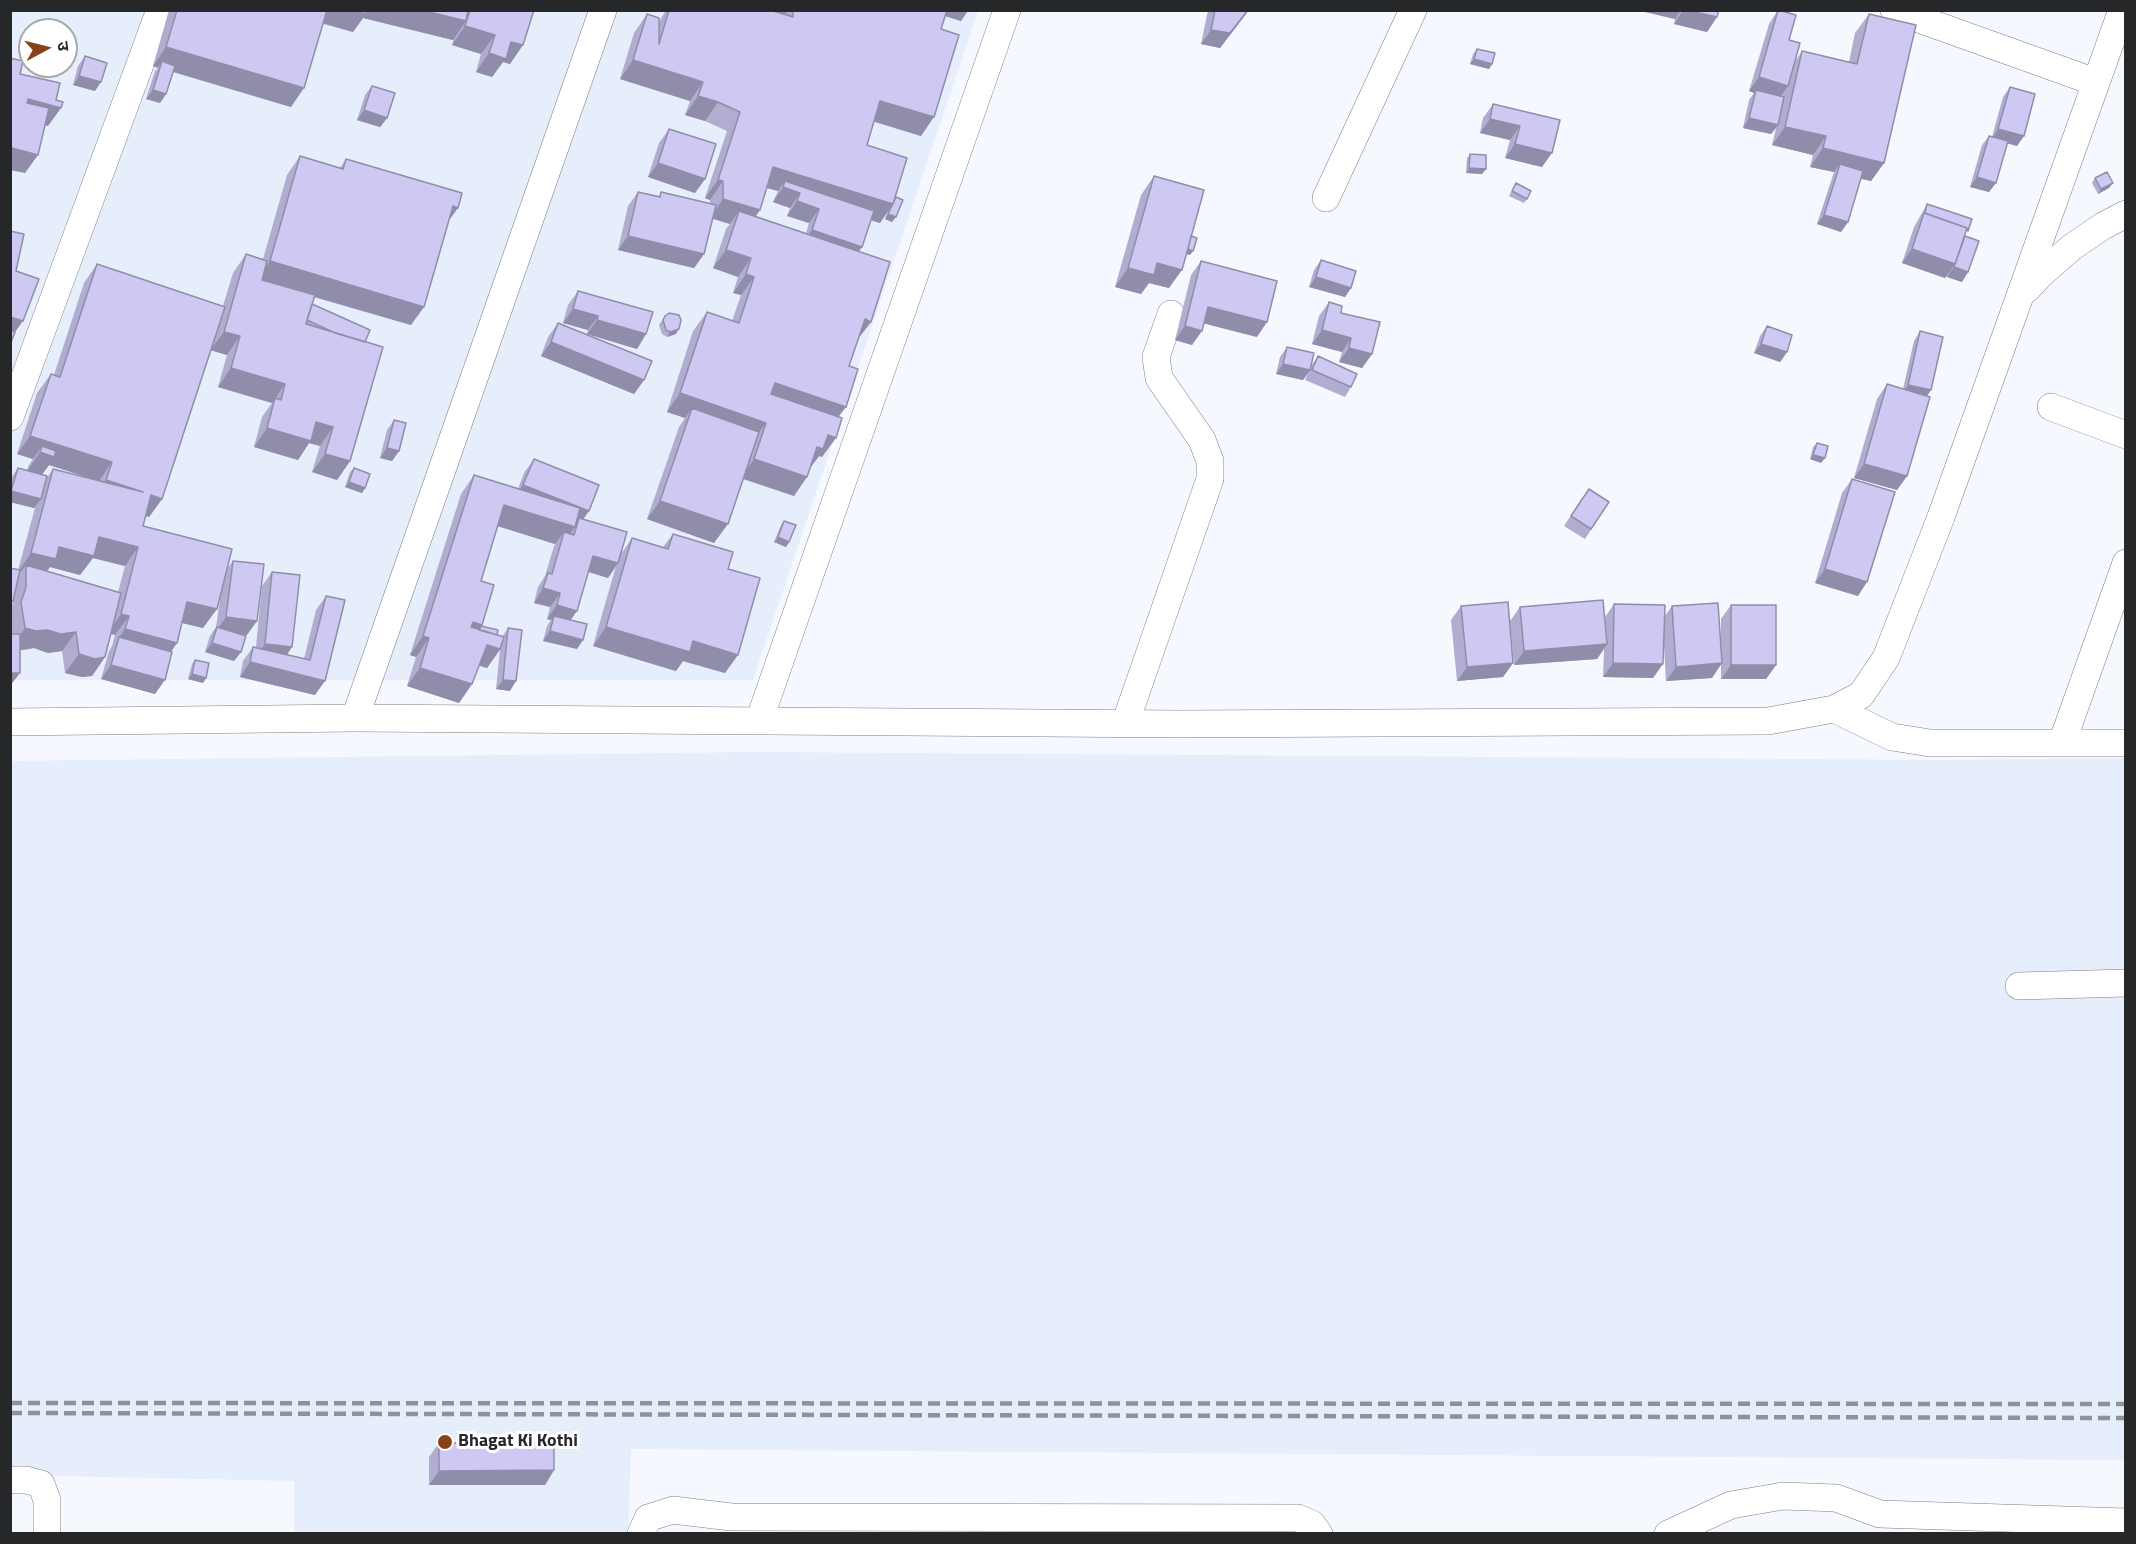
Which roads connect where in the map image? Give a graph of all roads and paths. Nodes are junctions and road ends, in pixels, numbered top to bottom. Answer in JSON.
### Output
{"nodes":[{"id":1,"x":160,"y":10,"type":"edge"},
{"id":2,"x":603,"y":10,"type":"edge"},
{"id":3,"x":1007,"y":10,"type":"edge"},
{"id":4,"x":1413,"y":10,"type":"edge"},
{"id":5,"x":1894,"y":10,"type":"edge"},
{"id":6,"x":2122,"y":10,"type":"edge"},
{"id":7,"x":2095,"y":82,"type":"junction"},
{"id":8,"x":1326,"y":198,"type":"dead end"},
{"id":9,"x":2126,"y":214,"type":"edge"},
{"id":10,"x":2020,"y":297,"type":"junction"},
{"id":11,"x":1171,"y":314,"type":"dead end"},
{"id":12,"x":2051,"y":407,"type":"dead end"},
{"id":13,"x":10,"y":417,"type":"edge"},
{"id":14,"x":2126,"y":435,"type":"edge"},
{"id":15,"x":2126,"y":562,"type":"edge"},
{"id":16,"x":2117,"y":611,"type":"edge"},
{"id":17,"x":1833,"y":709,"type":"junction"},
{"id":18,"x":355,"y":718,"type":"junction"},
{"id":19,"x":10,"y":722,"type":"edge"},
{"id":20,"x":759,"y":722,"type":"junction"},
{"id":21,"x":1125,"y":724,"type":"junction"},
{"id":22,"x":2062,"y":743,"type":"junction"},
{"id":23,"x":2126,"y":743,"type":"edge"},
{"id":24,"x":2126,"y":983,"type":"edge"},
{"id":25,"x":2019,"y":986,"type":"dead end"},
{"id":26,"x":10,"y":1480,"type":"edge"},
{"id":27,"x":2126,"y":1522,"type":"edge"},
{"id":28,"x":731,"y":1525,"type":"edge"},
{"id":29,"x":989,"y":1525,"type":"edge"},
{"id":30,"x":46,"y":1533,"type":"edge"},
{"id":31,"x":641,"y":1533,"type":"edge"},
{"id":32,"x":1319,"y":1533,"type":"edge"},
{"id":33,"x":1668,"y":1533,"type":"edge"}],
"edges":[{"from":1,"to":13,"type":"street"},
{"from":2,"to":18,"type":"street"},
{"from":3,"to":20,"type":"street"},
{"from":4,"to":8,"type":"street"},
{"from":5,"to":7,"type":"street"},
{"from":6,"to":7,"type":"street"},
{"from":7,"to":10,"type":"street"},
{"from":9,"to":10,"type":"street"},
{"from":10,"to":17,"type":"street"},
{"from":11,"to":21,"type":"street"},
{"from":12,"to":14,"type":"street"},
{"from":15,"to":16,"type":"street"},
{"from":16,"to":22,"type":"street"},
{"from":17,"to":21,"type":"street"},
{"from":17,"to":22,"type":"street"},
{"from":18,"to":19,"type":"street"},
{"from":18,"to":20,"type":"street"},
{"from":20,"to":21,"type":"street"},
{"from":22,"to":23,"type":"street"},
{"from":24,"to":25,"type":"street"},
{"from":26,"to":30,"type":"street"},
{"from":27,"to":33,"type":"street"},
{"from":28,"to":29,"type":"street"},
{"from":28,"to":31,"type":"street"},
{"from":29,"to":32,"type":"street"}]}
